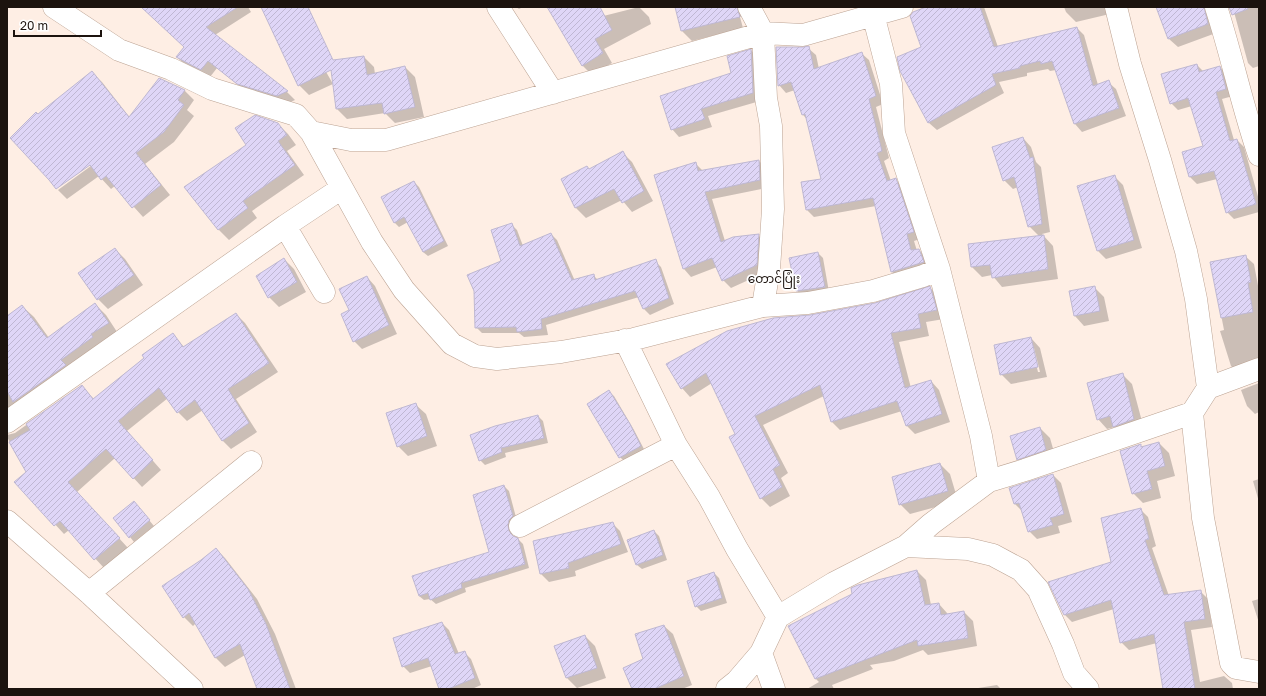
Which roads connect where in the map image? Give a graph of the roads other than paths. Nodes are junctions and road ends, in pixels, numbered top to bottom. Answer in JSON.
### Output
{"nodes":[{"id":1,"x":54,"y":7,"type":"edge"},
{"id":2,"x":498,"y":7,"type":"edge"},
{"id":3,"x":749,"y":7,"type":"edge"},
{"id":4,"x":902,"y":7,"type":"edge"},
{"id":5,"x":1116,"y":7,"type":"edge"},
{"id":6,"x":1216,"y":7,"type":"edge"},
{"id":7,"x":873,"y":14,"type":"junction"},
{"id":8,"x":763,"y":33,"type":"junction"},
{"id":9,"x":553,"y":93,"type":"junction"},
{"id":10,"x":311,"y":132,"type":"junction"},
{"id":11,"x":1259,"y":155,"type":"edge"},
{"id":12,"x":342,"y":188,"type":"junction"},
{"id":13,"x":285,"y":226,"type":"junction"},
{"id":14,"x":939,"y":269,"type":"junction"},
{"id":15,"x":324,"y":292,"type":"dead end"},
{"id":16,"x":763,"y":306,"type":"junction"},
{"id":17,"x":626,"y":340,"type":"junction"},
{"id":18,"x":1259,"y":369,"type":"edge"},
{"id":19,"x":1208,"y":388,"type":"junction"},
{"id":20,"x":1192,"y":413,"type":"junction"},
{"id":21,"x":7,"y":422,"type":"edge"},
{"id":22,"x":676,"y":445,"type":"junction"},
{"id":23,"x":251,"y":462,"type":"dead end"},
{"id":24,"x":989,"y":481,"type":"junction"},
{"id":25,"x":7,"y":522,"type":"edge"},
{"id":26,"x":520,"y":526,"type":"dead end"},
{"id":27,"x":906,"y":546,"type":"junction"},
{"id":28,"x":89,"y":594,"type":"junction"},
{"id":29,"x":778,"y":617,"type":"junction"},
{"id":30,"x":761,"y":653,"type":"junction"},
{"id":31,"x":1259,"y":672,"type":"edge"},
{"id":32,"x":192,"y":689,"type":"edge"},
{"id":33,"x":727,"y":689,"type":"edge"},
{"id":34,"x":774,"y":689,"type":"edge"},
{"id":35,"x":1088,"y":689,"type":"edge"}],
"edges":[{"from":1,"to":10,"type":"street"},
{"from":2,"to":9,"type":"street"},
{"from":3,"to":8,"type":"street"},
{"from":4,"to":7,"type":"street"},
{"from":5,"to":19,"type":"street"},
{"from":6,"to":11,"type":"street"},
{"from":7,"to":8,"type":"street"},
{"from":7,"to":14,"type":"street"},
{"from":8,"to":9,"type":"street"},
{"from":8,"to":16,"type":"street"},
{"from":9,"to":10,"type":"street"},
{"from":10,"to":12,"type":"street"},
{"from":12,"to":13,"type":"street"},
{"from":12,"to":17,"type":"street"},
{"from":13,"to":15,"type":"street"},
{"from":13,"to":21,"type":"street"},
{"from":14,"to":16,"type":"street"},
{"from":14,"to":24,"type":"street"},
{"from":16,"to":17,"type":"street"},
{"from":17,"to":22,"type":"street"},
{"from":18,"to":19,"type":"street"},
{"from":19,"to":20,"type":"street"},
{"from":20,"to":24,"type":"street"},
{"from":20,"to":31,"type":"street"},
{"from":22,"to":26,"type":"street"},
{"from":22,"to":29,"type":"street"},
{"from":23,"to":28,"type":"street"},
{"from":24,"to":27,"type":"street"},
{"from":25,"to":28,"type":"street"},
{"from":27,"to":29,"type":"street"},
{"from":27,"to":35,"type":"street"},
{"from":28,"to":32,"type":"street"},
{"from":29,"to":30,"type":"street"},
{"from":30,"to":33,"type":"street"},
{"from":30,"to":34,"type":"street"}]}
